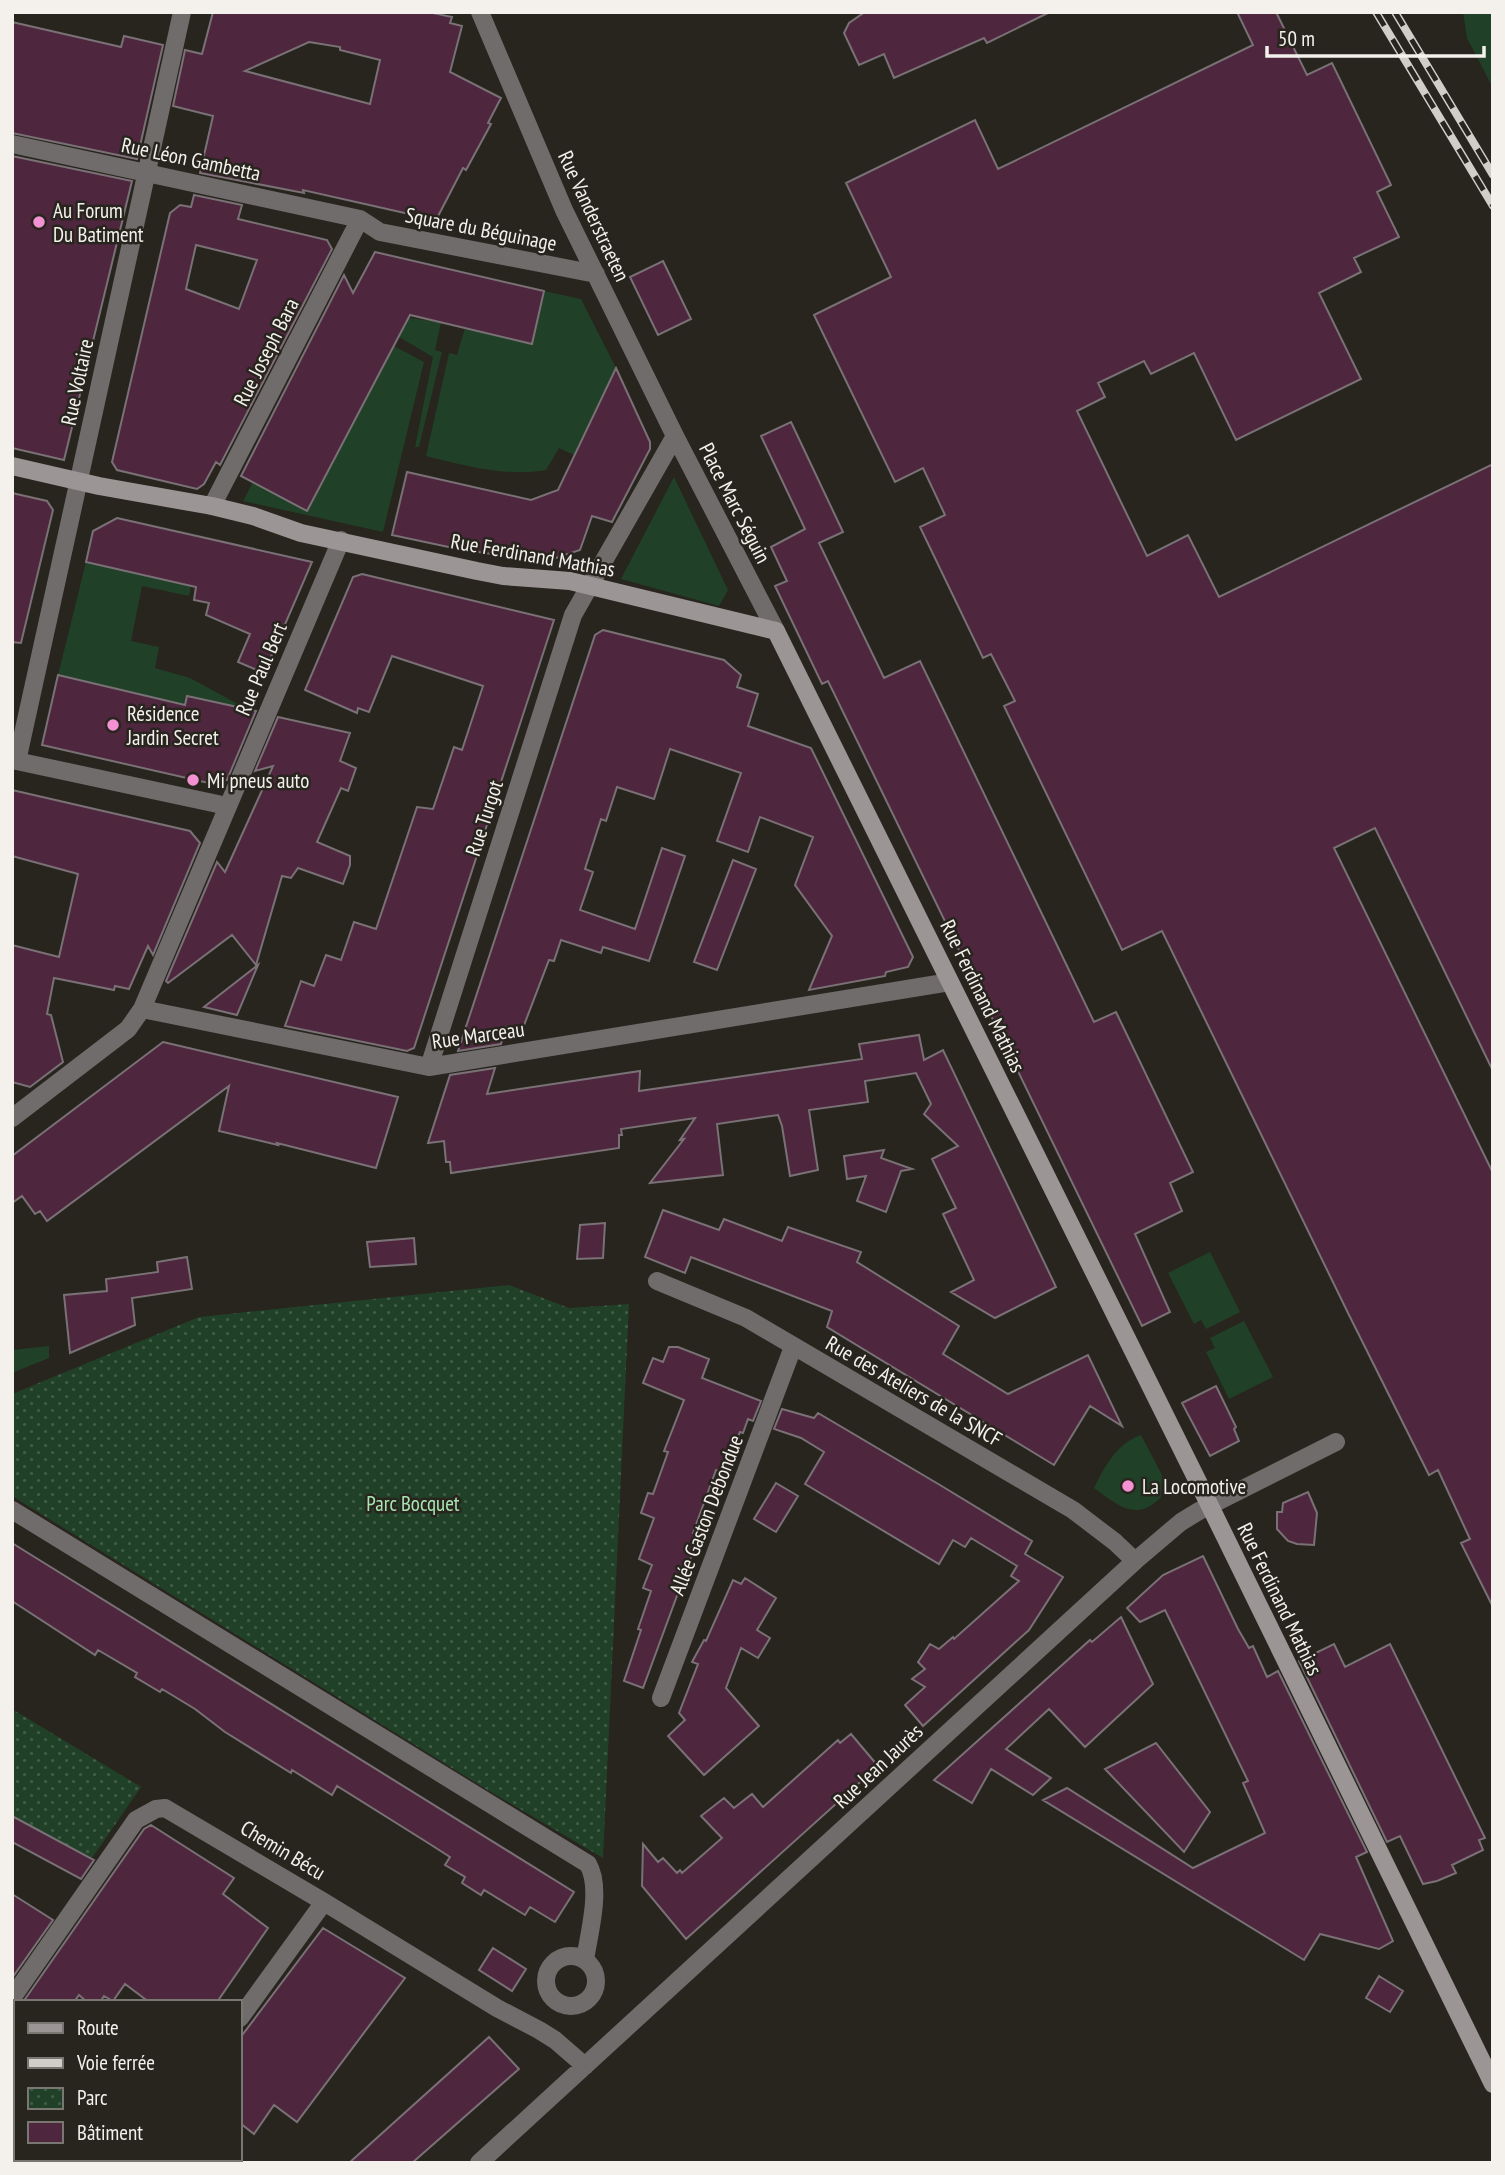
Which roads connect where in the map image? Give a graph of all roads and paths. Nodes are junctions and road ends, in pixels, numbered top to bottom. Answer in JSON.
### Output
{"nodes":[{"id":1,"x":182,"y":12,"type":"edge"},
{"id":2,"x":480,"y":12,"type":"edge"},
{"id":3,"x":12,"y":144,"type":"edge"},
{"id":4,"x":147,"y":173,"type":"junction"},
{"id":5,"x":360,"y":219,"type":"junction"},
{"id":6,"x":596,"y":274,"type":"junction"},
{"id":7,"x":675,"y":436,"type":"junction"},
{"id":8,"x":12,"y":466,"type":"edge"},
{"id":9,"x":79,"y":481,"type":"junction"},
{"id":10,"x":212,"y":506,"type":"junction"},
{"id":11,"x":341,"y":540,"type":"junction"},
{"id":12,"x":591,"y":586,"type":"junction"},
{"id":13,"x":776,"y":631,"type":"junction"},
{"id":14,"x":15,"y":760,"type":"edge"},
{"id":15,"x":227,"y":806,"type":"junction"},
{"id":16,"x":950,"y":982,"type":"junction"},
{"id":17,"x":142,"y":1009,"type":"junction"},
{"id":18,"x":429,"y":1067,"type":"junction"},
{"id":19,"x":12,"y":1118,"type":"edge"},
{"id":20,"x":657,"y":1281,"type":"dead end"},
{"id":21,"x":793,"y":1347,"type":"junction"},
{"id":22,"x":1336,"y":1442,"type":"dead end"},
{"id":23,"x":1210,"y":1506,"type":"junction"},
{"id":24,"x":12,"y":1510,"type":"edge"},
{"id":25,"x":1135,"y":1561,"type":"junction"},
{"id":26,"x":661,"y":1698,"type":"dead end"},
{"id":27,"x":324,"y":1902,"type":"junction"},
{"id":28,"x":585,"y":1960,"type":"dead end"},
{"id":29,"x":12,"y":1998,"type":"edge"},
{"id":30,"x":242,"y":2015,"type":"edge"},
{"id":31,"x":585,"y":2066,"type":"junction"},
{"id":32,"x":1493,"y":2084,"type":"edge"},
{"id":33,"x":479,"y":2163,"type":"edge"}],
"edges":[{"from":1,"to":4,"type":"street","name":"Rue Voltaire"},
{"from":2,"to":6,"type":"street","name":"Rue Vanderstraeten"},
{"from":3,"to":4,"type":"street","name":"Rue Léon Gambetta"},
{"from":4,"to":5,"type":"street","name":"Rue Léon Gambetta"},
{"from":4,"to":9,"type":"street","name":"Rue Voltaire"},
{"from":5,"to":6,"type":"street","name":"Square du Béguinage"},
{"from":5,"to":10,"type":"street","name":"Rue Joseph Bara"},
{"from":6,"to":7,"type":"street","name":"Rue Vanderstraeten"},
{"from":7,"to":12,"type":"street","name":"Place Marc Séguin"},
{"from":7,"to":13,"type":"street","name":"Place Marc Séguin"},
{"from":8,"to":9,"type":"street","name":"Rue Ferdinand Mathias"},
{"from":9,"to":10,"type":"street","name":"Rue Ferdinand Mathias"},
{"from":9,"to":14,"type":"street","name":"Rue Voltaire"},
{"from":10,"to":11,"type":"street","name":"Rue Ferdinand Mathias"},
{"from":11,"to":12,"type":"street","name":"Rue Ferdinand Mathias"},
{"from":11,"to":15,"type":"street","name":"Rue Paul Bert"},
{"from":12,"to":13,"type":"street","name":"Rue Ferdinand Mathias"},
{"from":12,"to":18,"type":"street","name":"Rue Turgot"},
{"from":13,"to":16,"type":"street","name":"Rue Ferdinand Mathias"},
{"from":14,"to":15,"type":"street"},
{"from":15,"to":17,"type":"street","name":"Rue Paul Bert"},
{"from":16,"to":18,"type":"street","name":"Rue Marceau"},
{"from":16,"to":23,"type":"street","name":"Rue Ferdinand Mathias"},
{"from":17,"to":18,"type":"street","name":"Rue Marceau"},
{"from":17,"to":19,"type":"street"},
{"from":20,"to":21,"type":"street","name":"Rue des Ateliers de la SNCF"},
{"from":21,"to":25,"type":"street","name":"Rue des Ateliers de la SNCF"},
{"from":21,"to":26,"type":"street","name":"Allée Gaston Debondue"},
{"from":22,"to":23,"type":"street","name":"Rue Jean Jaurès"},
{"from":23,"to":25,"type":"street","name":"Rue Jean Jaurès"},
{"from":23,"to":32,"type":"street","name":"Rue Ferdinand Mathias"},
{"from":24,"to":28,"type":"street"},
{"from":25,"to":31,"type":"street","name":"Rue Jean Jaurès"},
{"from":27,"to":29,"type":"street","name":"Chemin Bécu"},
{"from":27,"to":30,"type":"street"},
{"from":27,"to":31,"type":"street","name":"Chemin Bécu"},
{"from":31,"to":33,"type":"street","name":"Rue Jean Jaurès"}]}
